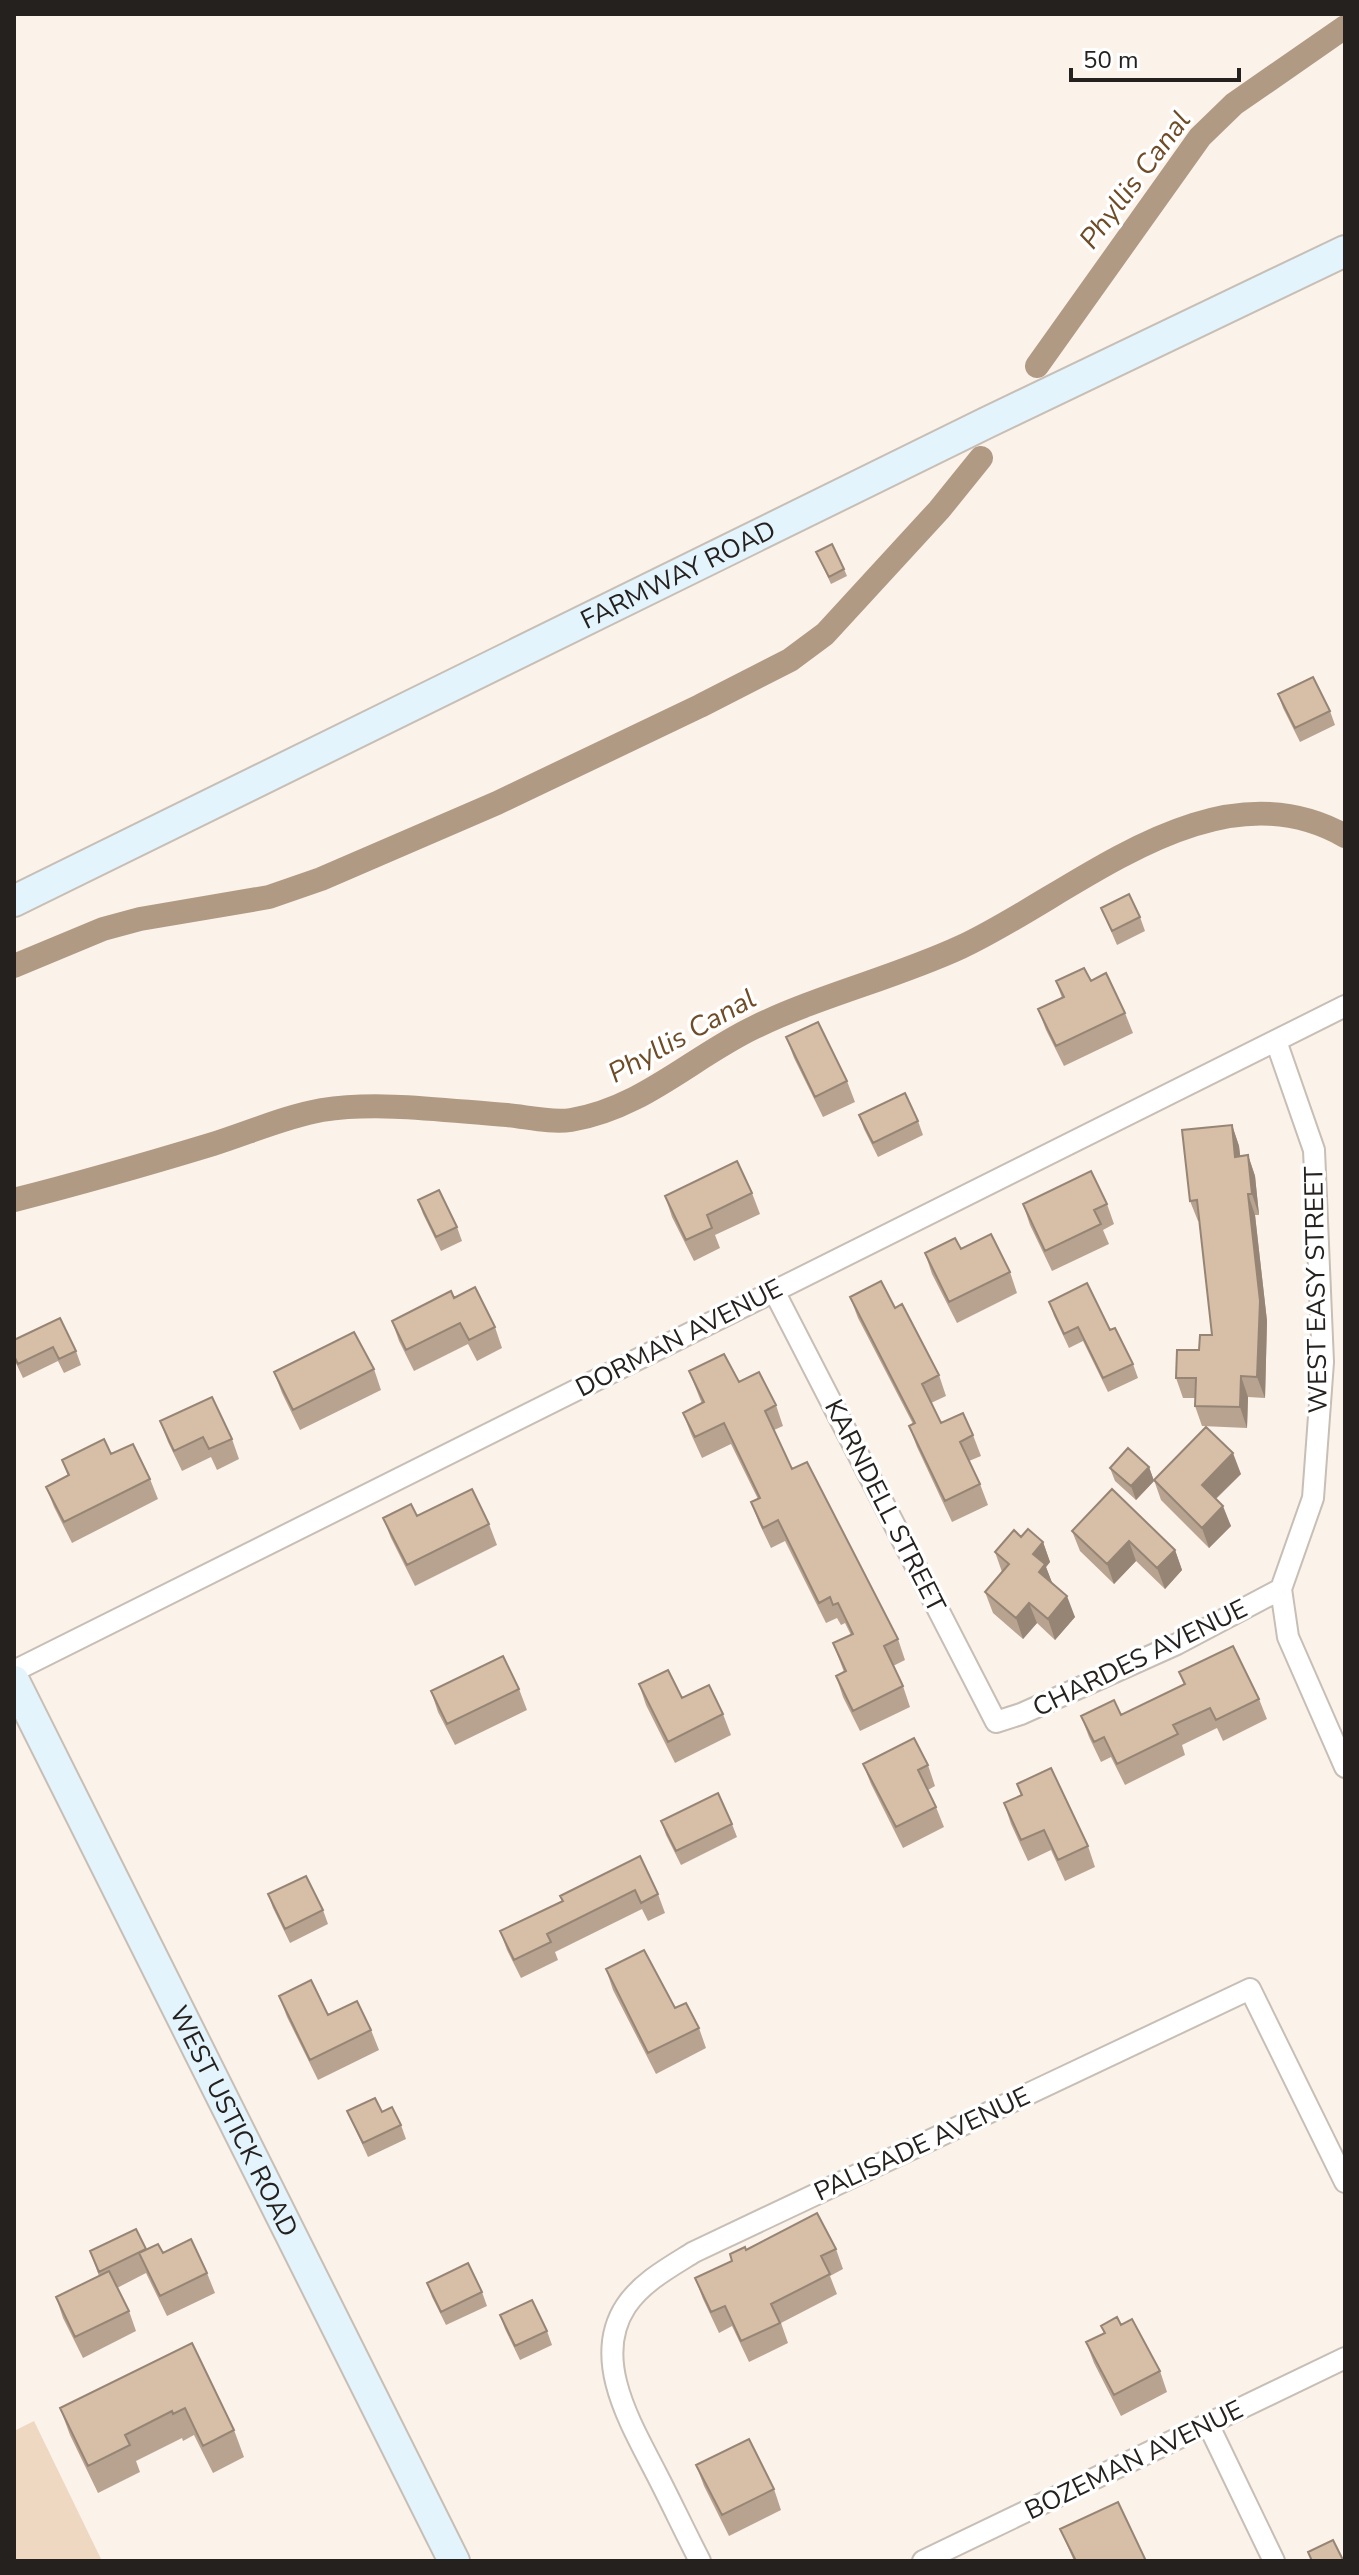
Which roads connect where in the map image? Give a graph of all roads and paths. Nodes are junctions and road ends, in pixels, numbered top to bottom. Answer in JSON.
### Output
{"nodes":[{"id":1,"x":1345,"y":251,"type":"edge"},
{"id":2,"x":14,"y":901,"type":"edge"},
{"id":3,"x":1345,"y":1006,"type":"edge"},
{"id":4,"x":1276,"y":1041,"type":"junction"},
{"id":5,"x":774,"y":1291,"type":"junction"},
{"id":6,"x":1281,"y":1589,"type":"junction"},
{"id":7,"x":14,"y":1671,"type":"edge"},
{"id":8,"x":14,"y":1681,"type":"edge"},
{"id":9,"x":996,"y":1722,"type":"joint"},
{"id":10,"x":1342,"y":1754,"type":"edge"},
{"id":11,"x":1345,"y":2182,"type":"edge"},
{"id":12,"x":1345,"y":2358,"type":"edge"},
{"id":13,"x":1208,"y":2424,"type":"junction"},
{"id":14,"x":454,"y":2561,"type":"edge"},
{"id":15,"x":700,"y":2561,"type":"edge"},
{"id":16,"x":923,"y":2561,"type":"edge"},
{"id":17,"x":1274,"y":2561,"type":"edge"}],
"edges":[{"from":1,"to":2,"type":"main road","name":"FARMWAY ROAD"},
{"from":3,"to":4,"type":"street","name":"DORMAN AVENUE"},
{"from":4,"to":5,"type":"street","name":"DORMAN AVENUE"},
{"from":4,"to":6,"type":"street","name":"WEST EASY STREET"},
{"from":5,"to":7,"type":"street","name":"DORMAN AVENUE"},
{"from":5,"to":9,"type":"street","name":"KARNDELL STREET"},
{"from":6,"to":9,"type":"street","name":"CHARDES AVENUE"},
{"from":6,"to":10,"type":"street","name":"WEST EASY STREET"},
{"from":8,"to":14,"type":"main road","name":"WEST USTICK ROAD"},
{"from":11,"to":15,"type":"street","name":"PALISADE AVENUE"},
{"from":12,"to":13,"type":"street","name":"BOZEMAN AVENUE"},
{"from":13,"to":16,"type":"street","name":"BOZEMAN AVENUE"},
{"from":13,"to":17,"type":"street"}]}
